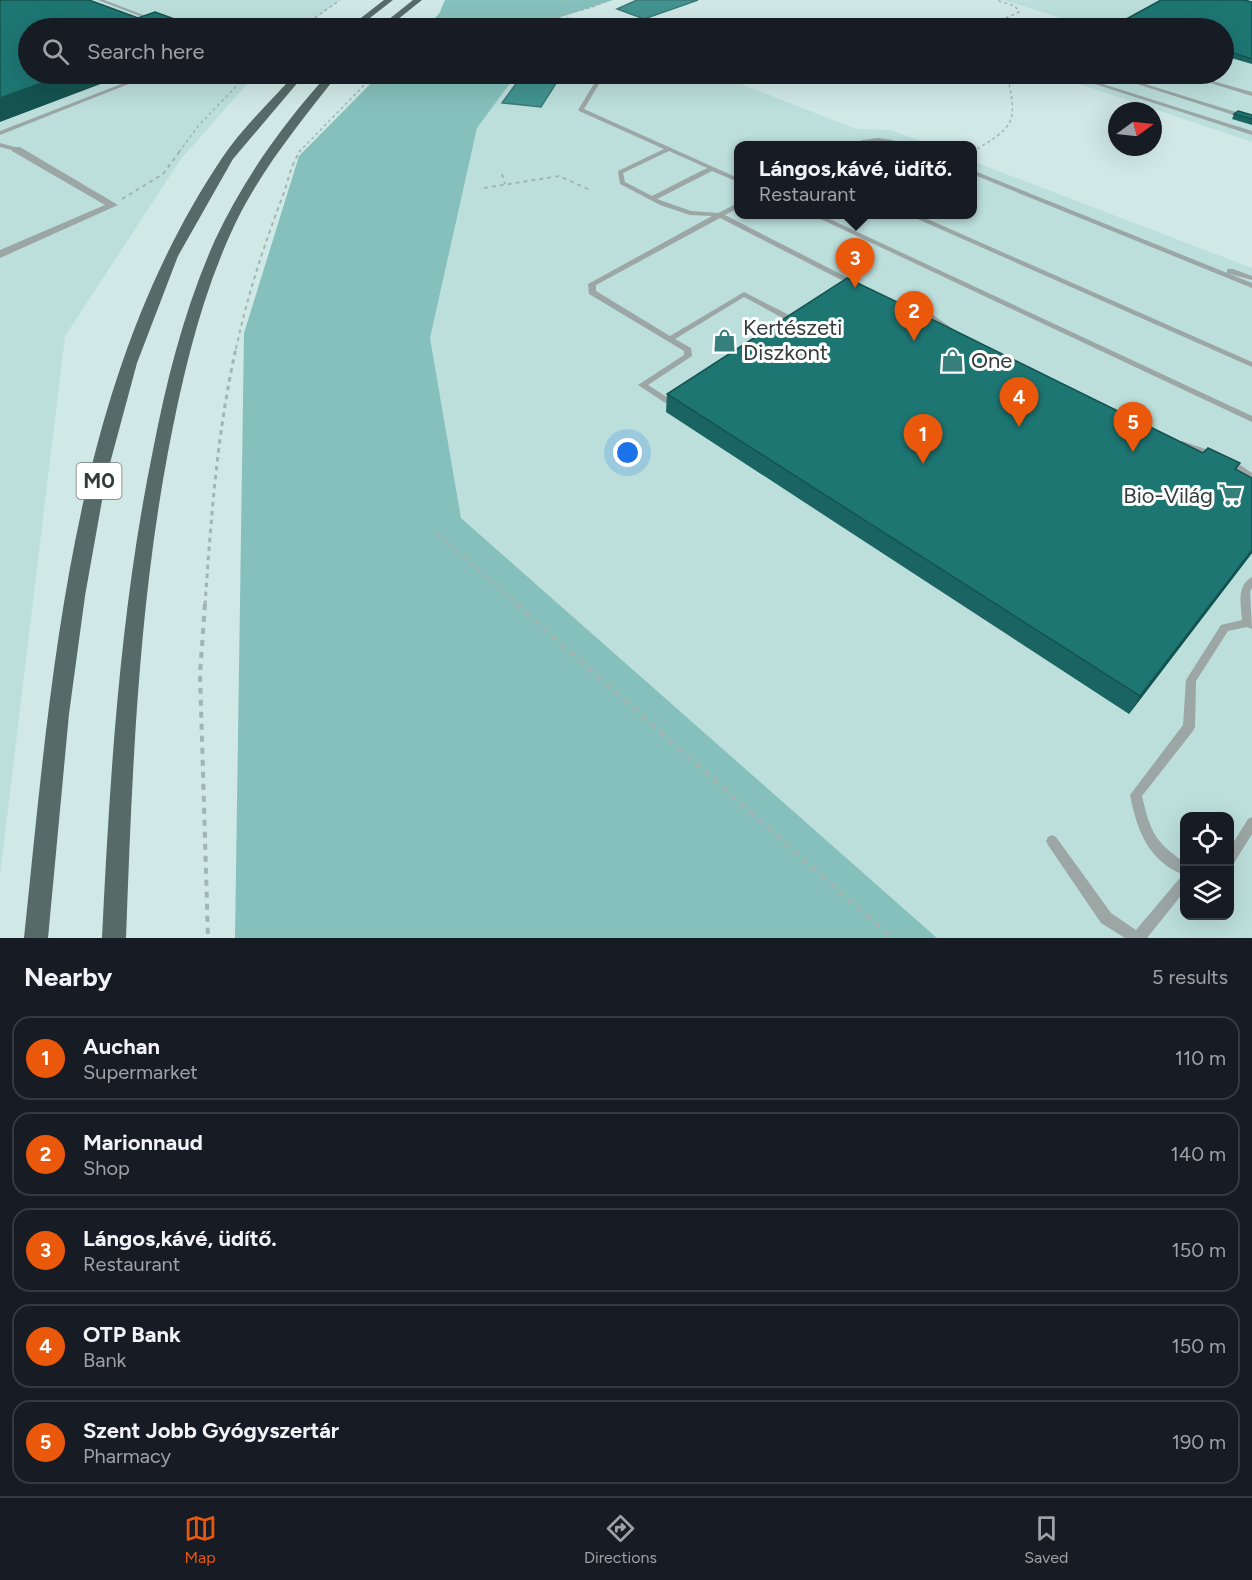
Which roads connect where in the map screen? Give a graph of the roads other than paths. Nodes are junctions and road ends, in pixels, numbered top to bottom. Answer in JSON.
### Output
{"nodes":[{"id":1,"x":100,"y":0,"type":"edge"},
{"id":2,"x":389,"y":0,"type":"edge"},
{"id":3,"x":417,"y":2,"type":"edge"},
{"id":4,"x":148,"y":18,"type":"edge"},
{"id":5,"x":365,"y":18,"type":"edge"},
{"id":6,"x":395,"y":18,"type":"edge"},
{"id":7,"x":125,"y":84,"type":"edge"},
{"id":8,"x":291,"y":84,"type":"edge"},
{"id":9,"x":324,"y":84,"type":"edge"},
{"id":10,"x":596,"y":84,"type":"edge"},
{"id":11,"x":1100,"y":84,"type":"edge"},
{"id":12,"x":1140,"y":84,"type":"edge"},
{"id":13,"x":1218,"y":84,"type":"edge"},
{"id":14,"x":1252,"y":94,"type":"edge"},
{"id":15,"x":1215,"y":108,"type":"junction"},
{"id":16,"x":1201,"y":117,"type":"junction"},
{"id":17,"x":1252,"y":119,"type":"edge"},
{"id":18,"x":0,"y":133,"type":"edge"},
{"id":19,"x":1252,"y":133,"type":"edge"},
{"id":20,"x":865,"y":141,"type":"edge"},
{"id":21,"x":888,"y":141,"type":"edge"},
{"id":22,"x":0,"y":145,"type":"edge"},
{"id":23,"x":16,"y":148,"type":"joint"},
{"id":24,"x":669,"y":149,"type":"junction"},
{"id":25,"x":712,"y":168,"type":"junction"},
{"id":26,"x":977,"y":174,"type":"edge"},
{"id":27,"x":734,"y":178,"type":"edge"},
{"id":28,"x":652,"y":199,"type":"junction"},
{"id":29,"x":734,"y":208,"type":"edge"},
{"id":30,"x":720,"y":215,"type":"junction"},
{"id":31,"x":824,"y":219,"type":"edge"},
{"id":32,"x":920,"y":219,"type":"edge"},
{"id":33,"x":1177,"y":253,"type":"junction"},
{"id":34,"x":0,"y":254,"type":"edge"},
{"id":35,"x":1252,"y":278,"type":"edge"},
{"id":36,"x":1252,"y":286,"type":"edge"},
{"id":37,"x":868,"y":289,"type":"edge"},
{"id":38,"x":912,"y":306,"type":"edge"},
{"id":39,"x":808,"y":310,"type":"edge"},
{"id":40,"x":961,"y":336,"type":"edge"},
{"id":41,"x":670,"y":339,"type":"junction"},
{"id":42,"x":1252,"y":365,"type":"edge"},
{"id":43,"x":667,"y":401,"type":"edge"},
{"id":44,"x":1252,"y":419,"type":"edge"},
{"id":45,"x":1175,"y":442,"type":"edge"},
{"id":46,"x":1252,"y":478,"type":"edge"},
{"id":47,"x":1249,"y":585,"type":"edge"},
{"id":48,"x":1249,"y":624,"type":"edge"},
{"id":49,"x":1252,"y":824,"type":"edge"},
{"id":50,"x":1052,"y":841,"type":"dead end"},
{"id":51,"x":1234,"y":853,"type":"edge"},
{"id":52,"x":1180,"y":866,"type":"edge"},
{"id":53,"x":1180,"y":889,"type":"edge"},
{"id":54,"x":36,"y":938,"type":"edge"},
{"id":55,"x":114,"y":938,"type":"edge"},
{"id":56,"x":1137,"y":938,"type":"edge"}],
"edges":[{"from":1,"to":4,"type":"lane"},
{"from":2,"to":5,"type":"highway"},
{"from":3,"to":6,"type":"highway"},
{"from":7,"to":18,"type":"lane"},
{"from":8,"to":54,"type":"highway","number":"M0"},
{"from":9,"to":55,"type":"highway","number":"M0"},
{"from":10,"to":24,"type":"lane"},
{"from":11,"to":16,"type":"lane"},
{"from":12,"to":15,"type":"lane"},
{"from":13,"to":14,"type":"lane"},
{"from":15,"to":16,"type":"lane"},
{"from":15,"to":17,"type":"lane"},
{"from":16,"to":19,"type":"lane"},
{"from":20,"to":21,"type":"lane"},
{"from":22,"to":23,"type":"lane"},
{"from":23,"to":34,"type":"street"},
{"from":24,"to":25,"type":"lane"},
{"from":24,"to":28,"type":"lane"},
{"from":25,"to":27,"type":"lane"},
{"from":25,"to":28,"type":"lane"},
{"from":26,"to":33,"type":"lane"},
{"from":28,"to":30,"type":"lane"},
{"from":29,"to":30,"type":"lane"},
{"from":30,"to":37,"type":"lane"},
{"from":30,"to":41,"type":"lane"},
{"from":31,"to":44,"type":"lane"},
{"from":32,"to":42,"type":"lane"},
{"from":33,"to":35,"type":"lane"},
{"from":33,"to":36,"type":"lane"},
{"from":38,"to":40,"type":"lane"},
{"from":39,"to":41,"type":"lane"},
{"from":41,"to":43,"type":"lane"},
{"from":45,"to":46,"type":"lane"},
{"from":47,"to":48,"type":"lane"},
{"from":48,"to":52,"type":"lane"},
{"from":49,"to":51,"type":"lane"},
{"from":50,"to":56,"type":"lane"},
{"from":53,"to":56,"type":"lane"}]}
